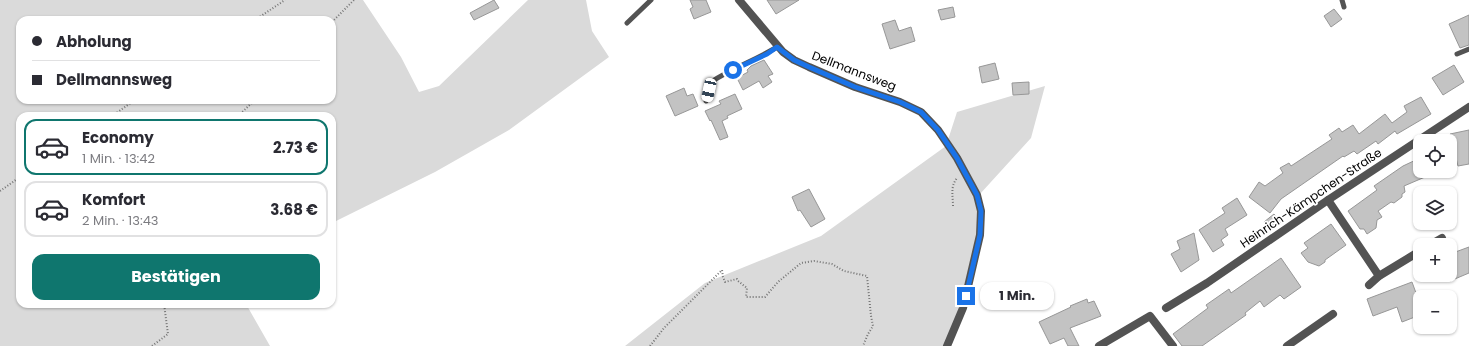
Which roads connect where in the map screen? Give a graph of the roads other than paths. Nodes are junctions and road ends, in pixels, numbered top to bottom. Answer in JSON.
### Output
{"nodes":[{"id":1,"x":652,"y":0,"type":"edge"},
{"id":2,"x":739,"y":0,"type":"edge"},
{"id":3,"x":1342,"y":0,"type":"edge"},
{"id":4,"x":1344,"y":7,"type":"dead end"},
{"id":5,"x":627,"y":23,"type":"dead end"},
{"id":6,"x":777,"y":47,"type":"junction"},
{"id":7,"x":1469,"y":49,"type":"edge"},
{"id":8,"x":1457,"y":54,"type":"dead end"},
{"id":9,"x":706,"y":101,"type":"dead end"},
{"id":10,"x":1469,"y":107,"type":"edge"},
{"id":11,"x":1328,"y":200,"type":"junction"},
{"id":12,"x":1413,"y":255,"type":"edge"},
{"id":13,"x":1379,"y":276,"type":"junction"},
{"id":14,"x":1369,"y":286,"type":"dead end"},
{"id":15,"x":1166,"y":308,"type":"dead end"},
{"id":16,"x":1333,"y":314,"type":"dead end"},
{"id":17,"x":947,"y":346,"type":"edge"},
{"id":18,"x":1099,"y":346,"type":"edge"},
{"id":19,"x":1173,"y":346,"type":"edge"},
{"id":20,"x":1287,"y":346,"type":"edge"}],
"edges":[{"from":1,"to":5,"type":"lane"},
{"from":2,"to":6,"type":"street","name":"Dellmannsweg"},
{"from":3,"to":4,"type":"lane"},
{"from":6,"to":9,"type":"lane"},
{"from":6,"to":17,"type":"street","name":"Dellmannsweg"},
{"from":7,"to":8,"type":"lane"},
{"from":10,"to":11,"type":"street","name":"Heinrich-Kämpchen-Straße"},
{"from":11,"to":13,"type":"street"},
{"from":11,"to":15,"type":"street","name":"Heinrich-Kämpchen-Straße"},
{"from":12,"to":13,"type":"street"},
{"from":13,"to":14,"type":"street"},
{"from":16,"to":20,"type":"street"},
{"from":18,"to":19,"type":"street"}]}
